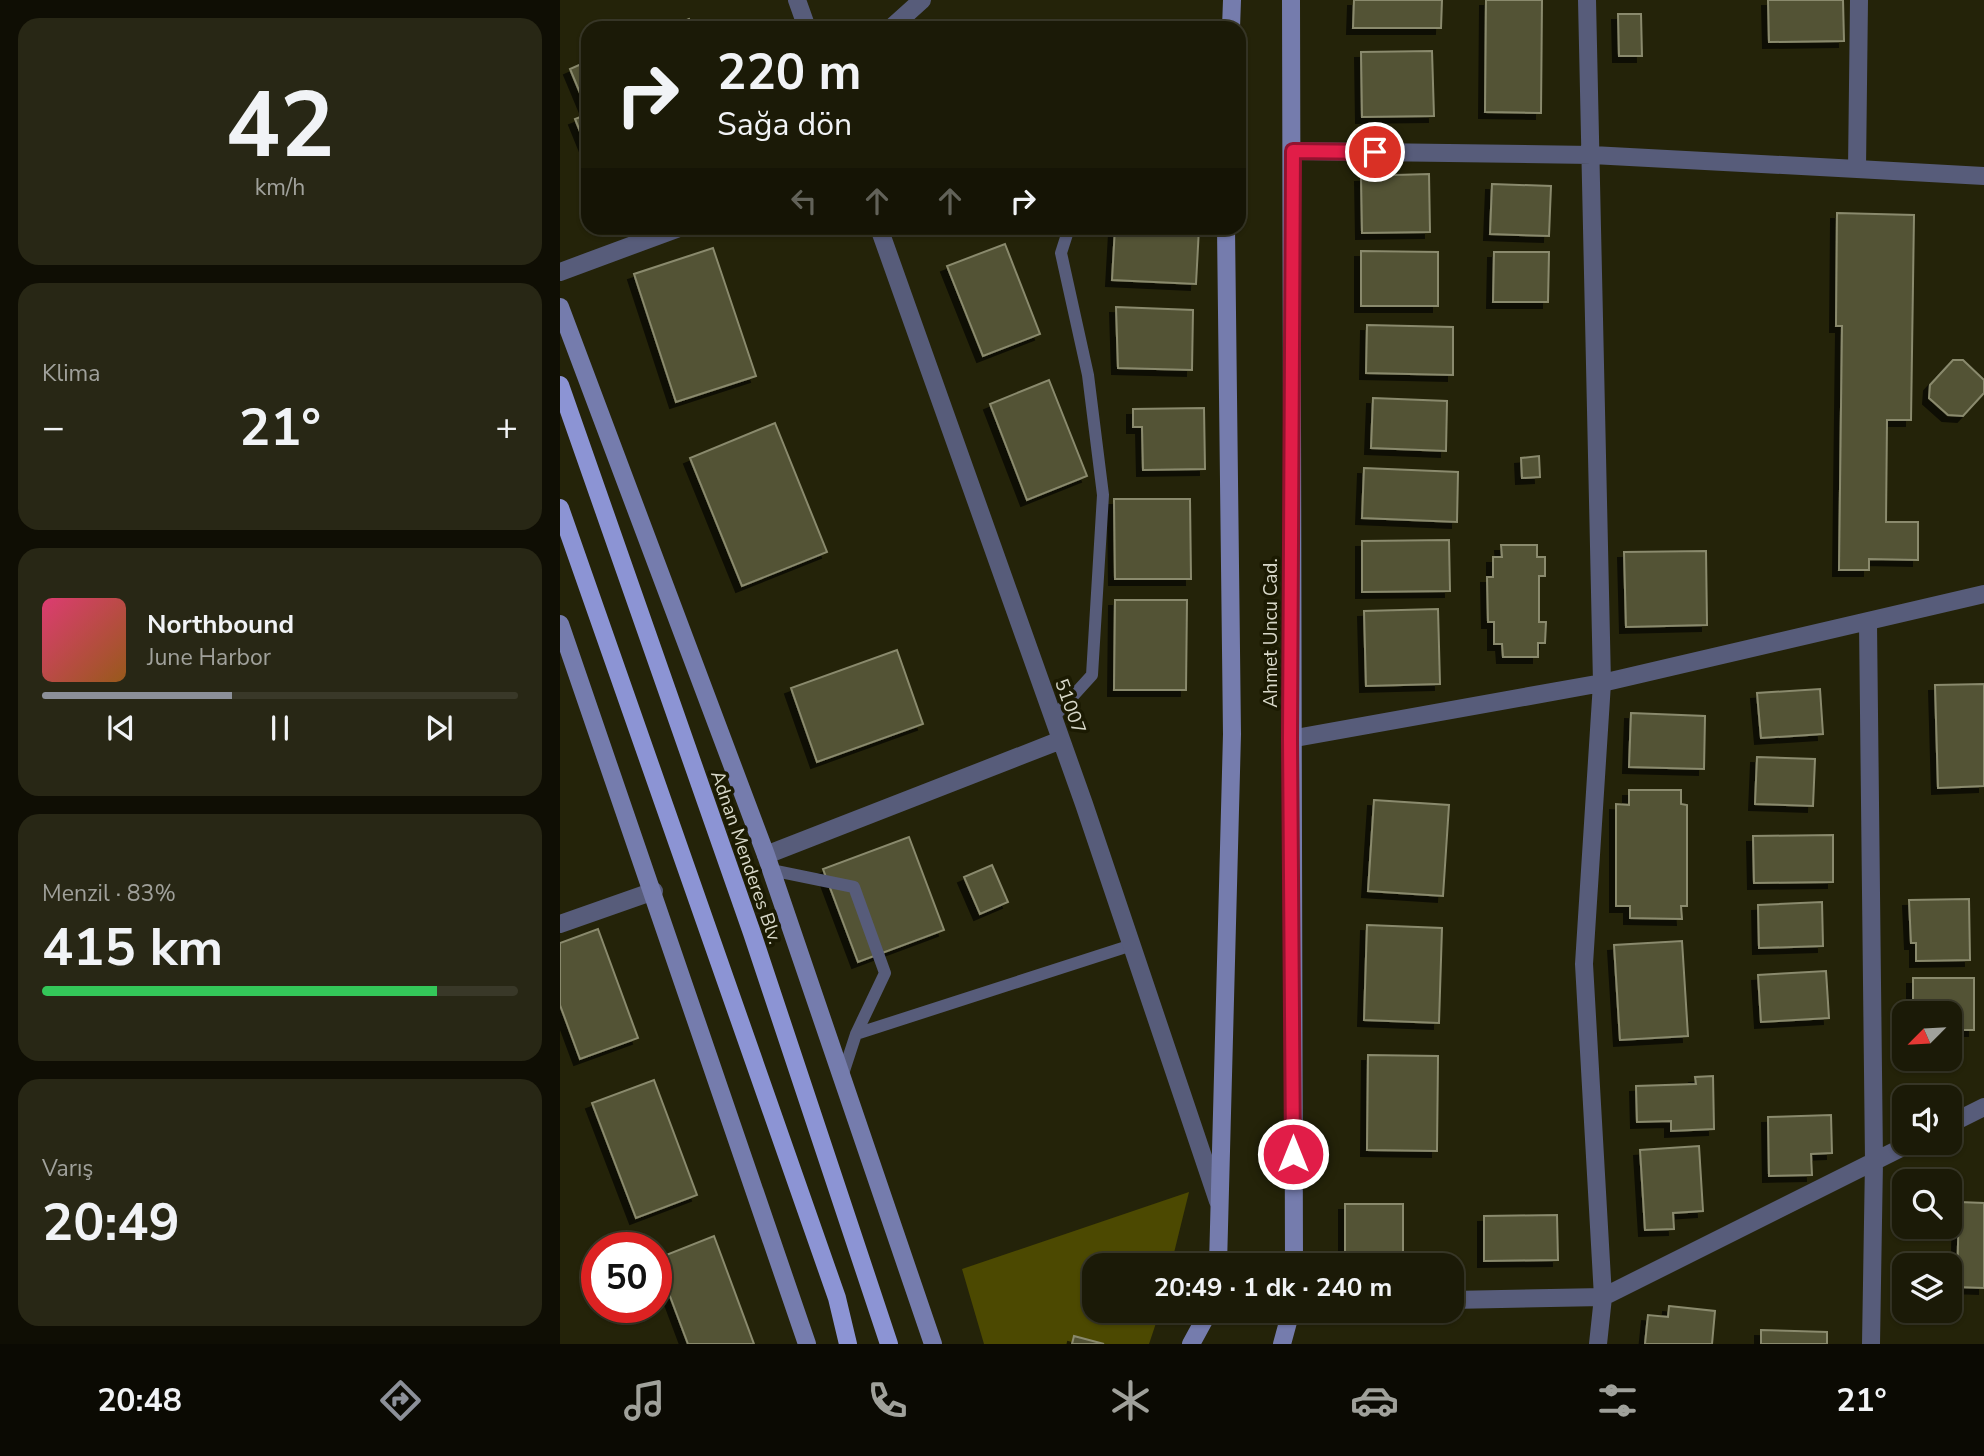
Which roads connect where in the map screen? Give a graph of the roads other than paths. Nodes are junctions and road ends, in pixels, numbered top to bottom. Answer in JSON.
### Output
{"nodes":[{"id":1,"x":797,"y":0,"type":"edge"},
{"id":2,"x":922,"y":0,"type":"edge"},
{"id":3,"x":1232,"y":0,"type":"edge"},
{"id":4,"x":1291,"y":0,"type":"edge"},
{"id":5,"x":1587,"y":0,"type":"edge"},
{"id":6,"x":1859,"y":0,"type":"edge"},
{"id":7,"x":804,"y":21,"type":"edge"},
{"id":8,"x":899,"y":21,"type":"edge"},
{"id":9,"x":1231,"y":21,"type":"edge"},
{"id":10,"x":1293,"y":151,"type":"junction"},
{"id":11,"x":1592,"y":155,"type":"junction"},
{"id":12,"x":1857,"y":169,"type":"junction"},
{"id":13,"x":1984,"y":176,"type":"edge"},
{"id":14,"x":660,"y":235,"type":"edge"},
{"id":15,"x":880,"y":235,"type":"edge"},
{"id":16,"x":1067,"y":235,"type":"edge"},
{"id":17,"x":1226,"y":235,"type":"edge"},
{"id":18,"x":560,"y":272,"type":"edge"},
{"id":19,"x":560,"y":307,"type":"edge"},
{"id":20,"x":560,"y":385,"type":"edge"},
{"id":21,"x":560,"y":508,"type":"edge"},
{"id":22,"x":1984,"y":594,"type":"edge"},
{"id":23,"x":1868,"y":623,"type":"junction"},
{"id":24,"x":560,"y":624,"type":"edge"},
{"id":25,"x":1602,"y":683,"type":"junction"},
{"id":26,"x":1053,"y":718,"type":"junction"},
{"id":27,"x":1290,"y":739,"type":"junction"},
{"id":28,"x":1061,"y":740,"type":"junction"},
{"id":29,"x":768,"y":862,"type":"junction"},
{"id":30,"x":654,"y":891,"type":"junction"},
{"id":31,"x":560,"y":924,"type":"edge"},
{"id":32,"x":1132,"y":945,"type":"junction"},
{"id":33,"x":856,"y":1034,"type":"junction"},
{"id":34,"x":842,"y":1077,"type":"junction"},
{"id":35,"x":1984,"y":1107,"type":"edge"},
{"id":36,"x":1962,"y":1118,"type":"edge"},
{"id":37,"x":1892,"y":1152,"type":"edge"},
{"id":38,"x":1874,"y":1161,"type":"junction"},
{"id":39,"x":1218,"y":1201,"type":"junction"},
{"id":40,"x":1218,"y":1253,"type":"edge"},
{"id":41,"x":1294,"y":1253,"type":"edge"},
{"id":42,"x":1603,"y":1297,"type":"junction"},
{"id":43,"x":1464,"y":1300,"type":"edge"},
{"id":44,"x":1204,"y":1323,"type":"edge"},
{"id":45,"x":1208,"y":1323,"type":"edge"},
{"id":46,"x":1288,"y":1323,"type":"edge"},
{"id":47,"x":807,"y":1344,"type":"edge"},
{"id":48,"x":848,"y":1344,"type":"edge"},
{"id":49,"x":889,"y":1344,"type":"edge"},
{"id":50,"x":933,"y":1344,"type":"edge"},
{"id":51,"x":1191,"y":1344,"type":"edge"},
{"id":52,"x":1203,"y":1344,"type":"edge"},
{"id":53,"x":1282,"y":1344,"type":"edge"},
{"id":54,"x":1598,"y":1344,"type":"edge"},
{"id":55,"x":1871,"y":1344,"type":"edge"}],
"edges":[{"from":1,"to":7,"type":"street"},
{"from":2,"to":8,"type":"street"},
{"from":3,"to":9,"type":"main road"},
{"from":4,"to":10,"type":"main road","name":"Ahmet Uncu Cad."},
{"from":5,"to":11,"type":"street"},
{"from":6,"to":12,"type":"street"},
{"from":10,"to":11,"type":"street"},
{"from":10,"to":27,"type":"main road","name":"Ahmet Uncu Cad."},
{"from":11,"to":12,"type":"street"},
{"from":11,"to":25,"type":"street"},
{"from":12,"to":13,"type":"street"},
{"from":14,"to":18,"type":"street"},
{"from":15,"to":26,"type":"street","name":"51007"},
{"from":16,"to":26,"type":"lane"},
{"from":17,"to":39,"type":"main road","name":"Ahmet Uncu Cad."},
{"from":19,"to":29,"type":"main road"},
{"from":20,"to":49,"type":"main road","name":"Adnan Menderes Blv."},
{"from":21,"to":48,"type":"main road"},
{"from":22,"to":23,"type":"street"},
{"from":23,"to":25,"type":"street"},
{"from":23,"to":38,"type":"street"},
{"from":24,"to":30,"type":"main road"},
{"from":25,"to":27,"type":"street"},
{"from":25,"to":42,"type":"street"},
{"from":26,"to":28,"type":"street","name":"51007"},
{"from":27,"to":41,"type":"main road","name":"Ahmet Uncu Cad."},
{"from":28,"to":29,"type":"street"},
{"from":28,"to":32,"type":"street","name":"51007"},
{"from":29,"to":33,"type":"lane"},
{"from":29,"to":34,"type":"main road"},
{"from":30,"to":31,"type":"street"},
{"from":30,"to":47,"type":"main road"},
{"from":32,"to":33,"type":"lane"},
{"from":32,"to":39,"type":"street","name":"51007"},
{"from":33,"to":34,"type":"lane"},
{"from":34,"to":50,"type":"main road"},
{"from":35,"to":36,"type":"street"},
{"from":37,"to":38,"type":"street"},
{"from":38,"to":42,"type":"street"},
{"from":38,"to":55,"type":"street"},
{"from":39,"to":40,"type":"main road","name":"Ahmet Uncu Cad."},
{"from":42,"to":43,"type":"street"},
{"from":42,"to":54,"type":"street"},
{"from":44,"to":51,"type":"main road"},
{"from":45,"to":52,"type":"main road"},
{"from":46,"to":53,"type":"main road"}]}
